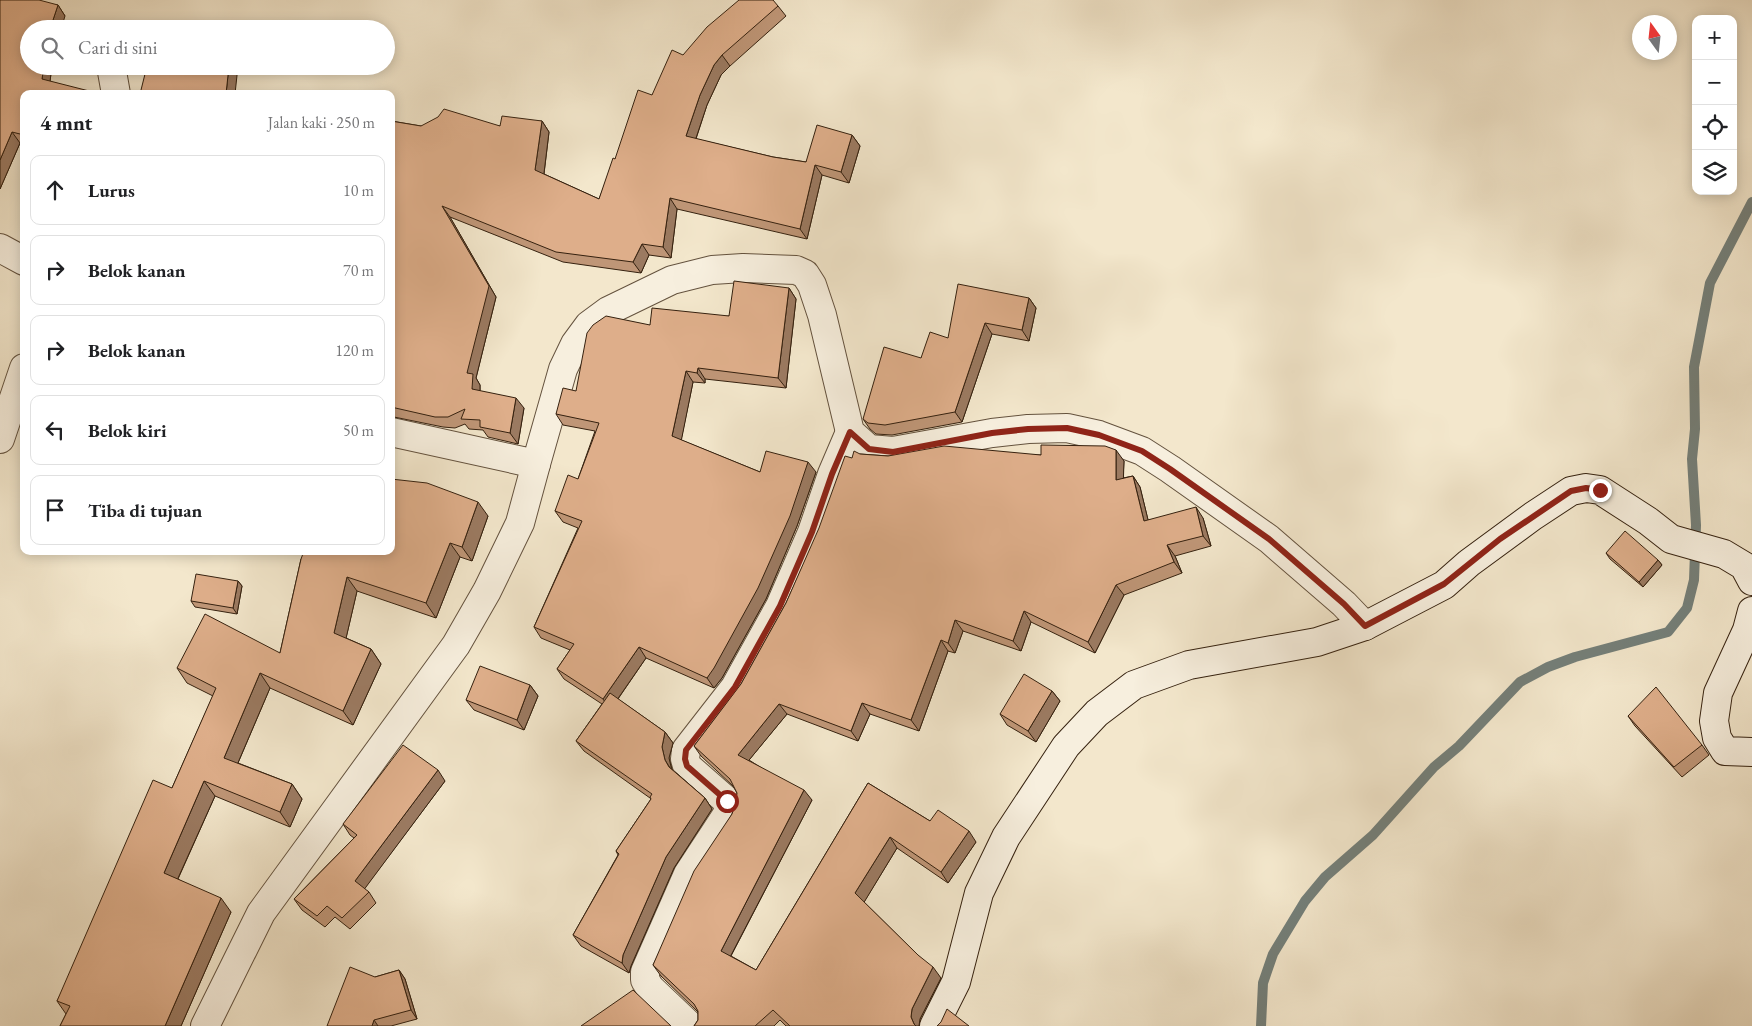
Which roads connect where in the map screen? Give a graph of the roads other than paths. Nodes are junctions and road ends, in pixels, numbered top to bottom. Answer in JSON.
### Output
{"nodes":[{"id":1,"x":113,"y":75,"type":"edge"},
{"id":2,"x":115,"y":90,"type":"edge"},
{"id":3,"x":0,"y":248,"type":"edge"},
{"id":4,"x":20,"y":259,"type":"edge"},
{"id":5,"x":20,"y":380,"type":"edge"},
{"id":6,"x":850,"y":432,"type":"junction"},
{"id":7,"x":395,"y":433,"type":"edge"},
{"id":8,"x":0,"y":439,"type":"edge"},
{"id":9,"x":536,"y":464,"type":"junction"},
{"id":10,"x":1752,"y":581,"type":"edge"},
{"id":11,"x":1752,"y":611,"type":"edge"},
{"id":12,"x":1365,"y":626,"type":"junction"},
{"id":13,"x":1752,"y":752,"type":"edge"},
{"id":14,"x":205,"y":1026,"type":"edge"},
{"id":15,"x":690,"y":1026,"type":"edge"},
{"id":16,"x":934,"y":1026,"type":"edge"}],
"edges":[{"from":1,"to":2,"type":"street"},
{"from":3,"to":4,"type":"street"},
{"from":5,"to":8,"type":"street"},
{"from":6,"to":9,"type":"street"},
{"from":6,"to":12,"type":"street"},
{"from":6,"to":15,"type":"street"},
{"from":7,"to":9,"type":"street"},
{"from":9,"to":14,"type":"street"},
{"from":10,"to":12,"type":"street"},
{"from":11,"to":13,"type":"street"},
{"from":12,"to":16,"type":"street"}]}
